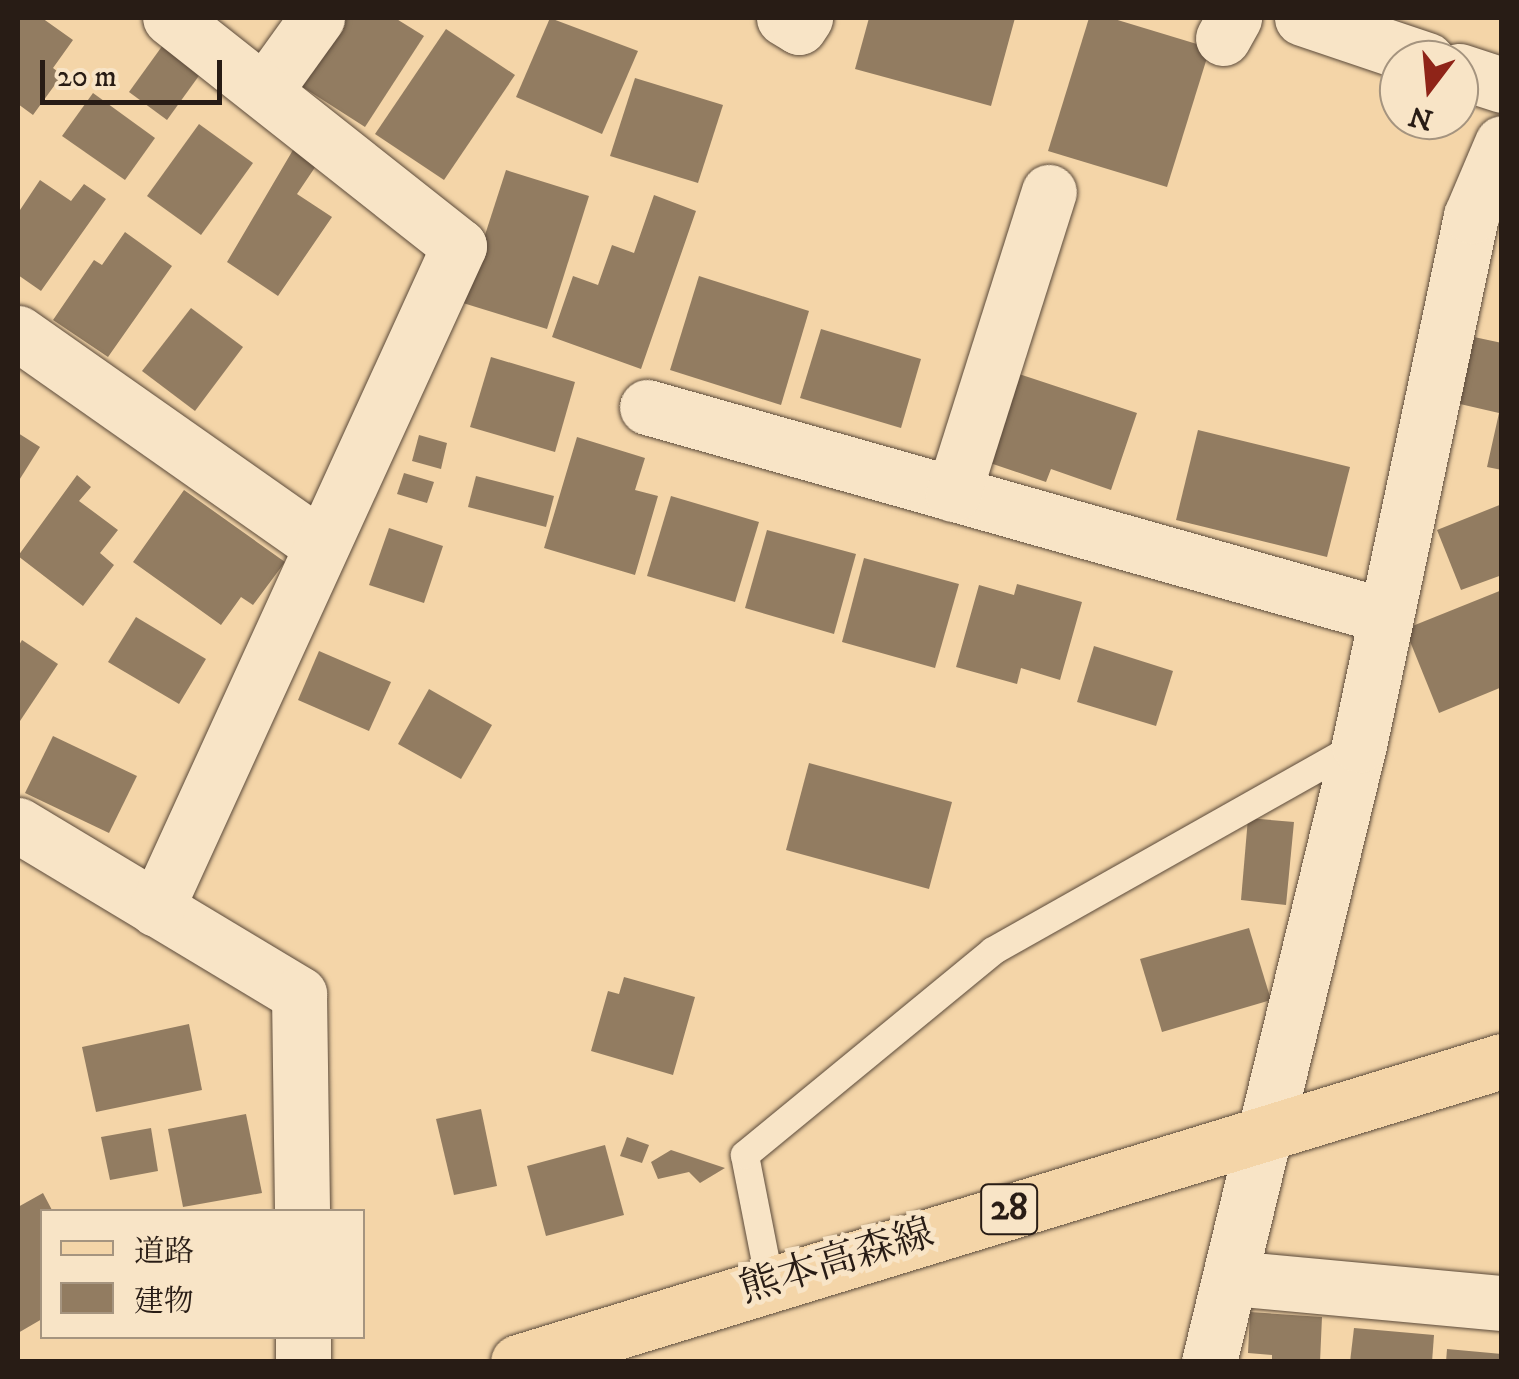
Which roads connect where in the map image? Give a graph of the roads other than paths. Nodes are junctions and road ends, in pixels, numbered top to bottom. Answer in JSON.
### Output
{"nodes":[{"id":1,"x":170,"y":18,"type":"edge"},
{"id":2,"x":317,"y":18,"type":"edge"},
{"id":3,"x":784,"y":18,"type":"edge"},
{"id":4,"x":804,"y":18,"type":"edge"},
{"id":5,"x":1302,"y":18,"type":"edge"},
{"id":6,"x":1379,"y":44,"type":"edge"},
{"id":7,"x":265,"y":90,"type":"junction"},
{"id":8,"x":1502,"y":144,"type":"edge"},
{"id":9,"x":1049,"y":192,"type":"dead end"},
{"id":10,"x":18,"y":333,"type":"edge"},
{"id":11,"x":647,"y":407,"type":"dead end"},
{"id":12,"x":952,"y":494,"type":"junction"},
{"id":13,"x":321,"y":546,"type":"junction"},
{"id":14,"x":1386,"y":616,"type":"junction"},
{"id":15,"x":1358,"y":745,"type":"junction"},
{"id":16,"x":18,"y":826,"type":"edge"},
{"id":17,"x":156,"y":909,"type":"junction"},
{"id":18,"x":1502,"y":1061,"type":"edge"},
{"id":19,"x":1266,"y":1130,"type":"junction"},
{"id":20,"x":302,"y":1209,"type":"edge"},
{"id":21,"x":1232,"y":1278,"type":"junction"},
{"id":22,"x":770,"y":1283,"type":"junction"},
{"id":23,"x":1502,"y":1304,"type":"edge"},
{"id":24,"x":518,"y":1362,"type":"edge"},
{"id":25,"x":1210,"y":1362,"type":"edge"}],
"edges":[{"from":1,"to":7,"type":"street"},
{"from":2,"to":7,"type":"street"},
{"from":3,"to":4,"type":"street"},
{"from":5,"to":6,"type":"street"},
{"from":7,"to":13,"type":"street"},
{"from":8,"to":14,"type":"street"},
{"from":9,"to":12,"type":"street"},
{"from":10,"to":13,"type":"street"},
{"from":11,"to":12,"type":"street"},
{"from":12,"to":14,"type":"street"},
{"from":13,"to":17,"type":"street"},
{"from":14,"to":15,"type":"street"},
{"from":15,"to":19,"type":"street"},
{"from":15,"to":22,"type":"lane"},
{"from":16,"to":17,"type":"street"},
{"from":17,"to":20,"type":"street"},
{"from":18,"to":19,"type":"main road","name":"熊本高森線","number":"28"},
{"from":19,"to":21,"type":"street"},
{"from":19,"to":22,"type":"main road","name":"熊本高森線","number":"28"},
{"from":21,"to":23,"type":"street"},
{"from":21,"to":25,"type":"street"},
{"from":22,"to":24,"type":"main road","name":"熊本高森線","number":"28"}]}
